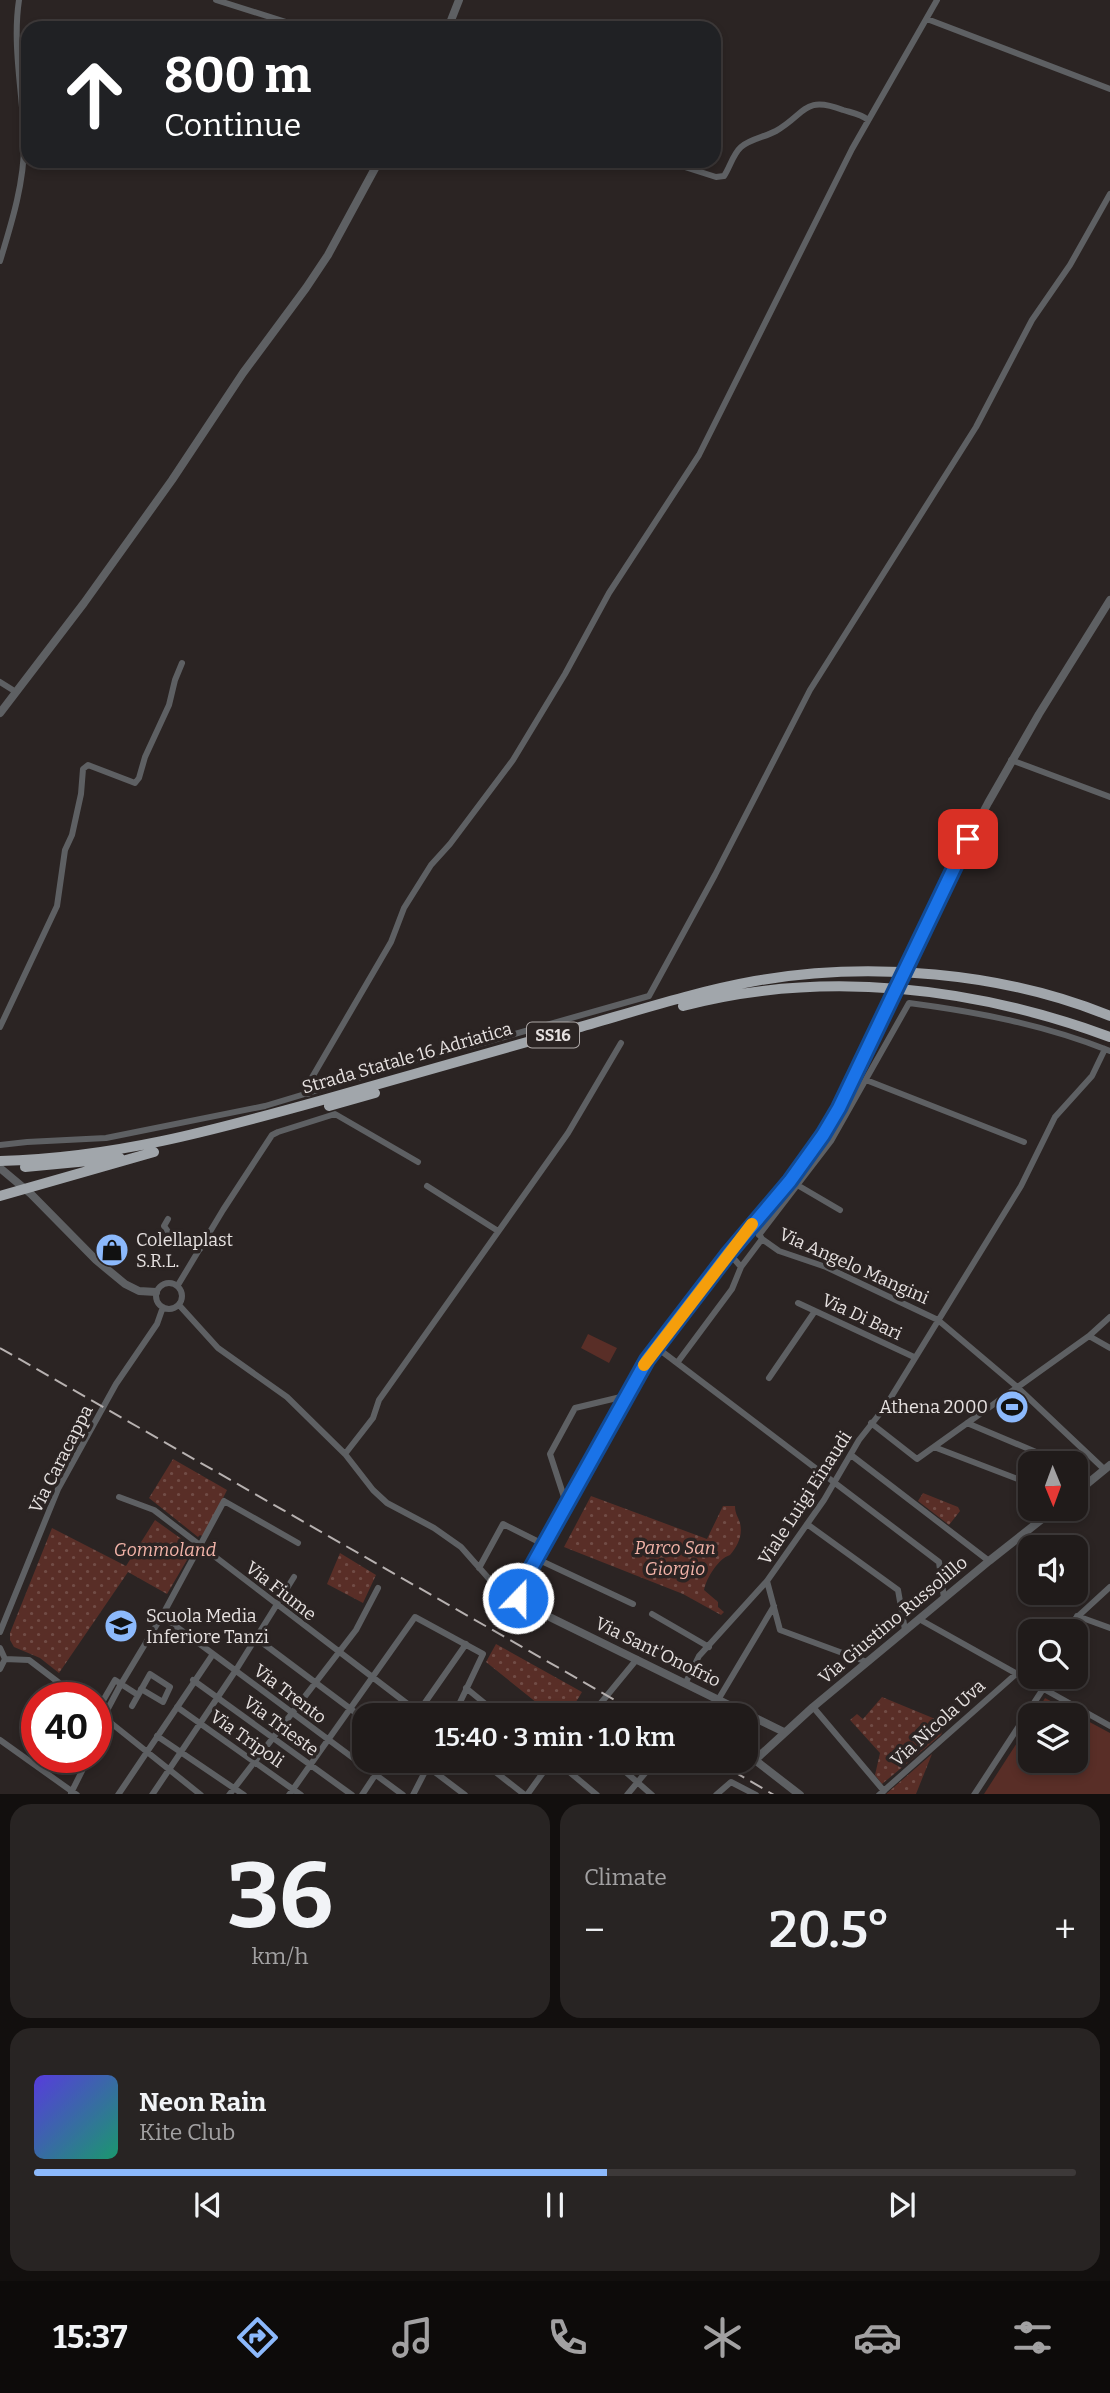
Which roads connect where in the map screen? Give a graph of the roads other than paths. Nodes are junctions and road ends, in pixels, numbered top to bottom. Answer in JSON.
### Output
{"nodes":[{"id":1,"x":19,"y":0,"type":"edge"},
{"id":2,"x":216,"y":0,"type":"edge"},
{"id":3,"x":459,"y":0,"type":"edge"},
{"id":4,"x":937,"y":0,"type":"edge"},
{"id":5,"x":927,"y":19,"type":"junction"},
{"id":6,"x":283,"y":21,"type":"edge"},
{"id":7,"x":450,"y":21,"type":"edge"},
{"id":8,"x":1110,"y":89,"type":"edge"},
{"id":9,"x":21,"y":96,"type":"edge"},
{"id":10,"x":868,"y":120,"type":"junction"},
{"id":11,"x":23,"y":168,"type":"edge"},
{"id":12,"x":375,"y":168,"type":"edge"},
{"id":13,"x":688,"y":168,"type":"edge"},
{"id":14,"x":1110,"y":194,"type":"edge"},
{"id":15,"x":0,"y":261,"type":"edge"},
{"id":16,"x":1110,"y":600,"type":"edge"},
{"id":17,"x":182,"y":663,"type":"dead end"},
{"id":18,"x":0,"y":682,"type":"edge"},
{"id":19,"x":16,"y":692,"type":"junction"},
{"id":20,"x":0,"y":713,"type":"edge"},
{"id":21,"x":1011,"y":760,"type":"junction"},
{"id":22,"x":1110,"y":797,"type":"edge"},
{"id":23,"x":1110,"y":1016,"type":"edge"},
{"id":24,"x":0,"y":1027,"type":"edge"},
{"id":25,"x":1110,"y":1037,"type":"edge"},
{"id":26,"x":621,"y":1043,"type":"dead end"},
{"id":27,"x":1107,"y":1050,"type":"edge"},
{"id":28,"x":866,"y":1080,"type":"junction"},
{"id":29,"x":308,"y":1094,"type":"junction"},
{"id":30,"x":1024,"y":1142,"type":"dead end"},
{"id":31,"x":0,"y":1145,"type":"edge"},
{"id":32,"x":154,"y":1152,"type":"junction"},
{"id":33,"x":418,"y":1162,"type":"dead end"},
{"id":34,"x":2,"y":1166,"type":"edge"},
{"id":35,"x":799,"y":1185,"type":"junction"},
{"id":36,"x":427,"y":1186,"type":"dead end"},
{"id":37,"x":30,"y":1191,"type":"junction"},
{"id":38,"x":0,"y":1196,"type":"edge"},
{"id":39,"x":840,"y":1210,"type":"dead end"},
{"id":40,"x":168,"y":1220,"type":"dead end"},
{"id":41,"x":753,"y":1223,"type":"junction"},
{"id":42,"x":498,"y":1231,"type":"junction"},
{"id":43,"x":760,"y":1237,"type":"junction"},
{"id":44,"x":200,"y":1249,"type":"junction"},
{"id":45,"x":729,"y":1253,"type":"junction"},
{"id":46,"x":741,"y":1267,"type":"junction"},
{"id":47,"x":178,"y":1285,"type":"junction"},
{"id":48,"x":156,"y":1292,"type":"junction"},
{"id":49,"x":798,"y":1303,"type":"dead end"},
{"id":50,"x":179,"y":1305,"type":"junction"},
{"id":51,"x":163,"y":1307,"type":"junction"},
{"id":52,"x":815,"y":1311,"type":"junction"},
{"id":53,"x":1110,"y":1317,"type":"edge"},
{"id":54,"x":938,"y":1320,"type":"junction"},
{"id":55,"x":1089,"y":1336,"type":"junction"},
{"id":56,"x":656,"y":1347,"type":"junction"},
{"id":57,"x":1110,"y":1348,"type":"edge"},
{"id":58,"x":914,"y":1357,"type":"junction"},
{"id":59,"x":677,"y":1363,"type":"junction"},
{"id":60,"x":769,"y":1378,"type":"dead end"},
{"id":61,"x":1016,"y":1387,"type":"junction"},
{"id":62,"x":625,"y":1396,"type":"junction"},
{"id":63,"x":871,"y":1423,"type":"junction"},
{"id":64,"x":967,"y":1423,"type":"junction"},
{"id":65,"x":934,"y":1447,"type":"junction"},
{"id":66,"x":1034,"y":1451,"type":"edge"},
{"id":67,"x":345,"y":1454,"type":"junction"},
{"id":68,"x":851,"y":1455,"type":"junction"},
{"id":69,"x":1107,"y":1467,"type":"edge"},
{"id":70,"x":1018,"y":1479,"type":"edge"},
{"id":71,"x":835,"y":1483,"type":"junction"},
{"id":72,"x":1088,"y":1483,"type":"edge"},
{"id":73,"x":119,"y":1497,"type":"dead end"},
{"id":74,"x":566,"y":1503,"type":"junction"},
{"id":75,"x":1040,"y":1521,"type":"edge"},
{"id":76,"x":807,"y":1524,"type":"junction"},
{"id":77,"x":298,"y":1543,"type":"dead end"},
{"id":78,"x":543,"y":1544,"type":"junction"},
{"id":79,"x":200,"y":1545,"type":"junction"},
{"id":80,"x":535,"y":1558,"type":"junction"},
{"id":81,"x":989,"y":1561,"type":"junction"},
{"id":82,"x":480,"y":1568,"type":"junction"},
{"id":83,"x":294,"y":1577,"type":"dead end"},
{"id":84,"x":767,"y":1581,"type":"junction"},
{"id":85,"x":1110,"y":1587,"type":"edge"},
{"id":86,"x":377,"y":1588,"type":"dead end"},
{"id":87,"x":515,"y":1597,"type":"junction"},
{"id":88,"x":944,"y":1598,"type":"junction"},
{"id":89,"x":633,"y":1604,"type":"dead end"},
{"id":90,"x":276,"y":1606,"type":"junction"},
{"id":91,"x":774,"y":1606,"type":"junction"},
{"id":92,"x":652,"y":1614,"type":"dead end"},
{"id":93,"x":162,"y":1616,"type":"junction"},
{"id":94,"x":1077,"y":1616,"type":"junction"},
{"id":95,"x":919,"y":1619,"type":"junction"},
{"id":96,"x":1074,"y":1619,"type":"edge"},
{"id":97,"x":1110,"y":1628,"type":"edge"},
{"id":98,"x":905,"y":1630,"type":"junction"},
{"id":99,"x":0,"y":1632,"type":"edge"},
{"id":100,"x":256,"y":1638,"type":"junction"},
{"id":101,"x":466,"y":1644,"type":"junction"},
{"id":102,"x":709,"y":1647,"type":"junction"},
{"id":103,"x":0,"y":1648,"type":"edge"},
{"id":104,"x":337,"y":1652,"type":"junction"},
{"id":105,"x":213,"y":1654,"type":"junction"},
{"id":106,"x":5,"y":1659,"type":"junction"},
{"id":107,"x":637,"y":1659,"type":"junction"},
{"id":108,"x":867,"y":1662,"type":"junction"},
{"id":109,"x":0,"y":1670,"type":"edge"},
{"id":110,"x":236,"y":1670,"type":"junction"},
{"id":111,"x":1016,"y":1674,"type":"joint"},
{"id":112,"x":373,"y":1677,"type":"junction"},
{"id":113,"x":194,"y":1680,"type":"junction"},
{"id":114,"x":58,"y":1682,"type":"edge"},
{"id":115,"x":315,"y":1683,"type":"junction"},
{"id":116,"x":121,"y":1684,"type":"junction"},
{"id":117,"x":685,"y":1684,"type":"junction"},
{"id":118,"x":112,"y":1685,"type":"edge"},
{"id":119,"x":466,"y":1688,"type":"junction"},
{"id":120,"x":1043,"y":1689,"type":"joint"},
{"id":121,"x":139,"y":1692,"type":"junction"},
{"id":122,"x":217,"y":1697,"type":"junction"},
{"id":123,"x":718,"y":1700,"type":"junction"},
{"id":124,"x":405,"y":1703,"type":"edge"},
{"id":125,"x":426,"y":1703,"type":"edge"},
{"id":126,"x":459,"y":1703,"type":"edge"},
{"id":127,"x":484,"y":1703,"type":"edge"},
{"id":128,"x":601,"y":1703,"type":"edge"},
{"id":129,"x":112,"y":1704,"type":"edge"},
{"id":130,"x":132,"y":1706,"type":"dead end"},
{"id":131,"x":177,"y":1707,"type":"junction"},
{"id":132,"x":813,"y":1707,"type":"junction"},
{"id":133,"x":350,"y":1709,"type":"junction"},
{"id":134,"x":292,"y":1713,"type":"junction"},
{"id":135,"x":112,"y":1723,"type":"edge"},
{"id":136,"x":200,"y":1723,"type":"junction"},
{"id":137,"x":1110,"y":1726,"type":"edge"},
{"id":138,"x":784,"y":1732,"type":"junction"},
{"id":139,"x":157,"y":1736,"type":"junction"},
{"id":140,"x":274,"y":1738,"type":"junction"},
{"id":141,"x":0,"y":1740,"type":"edge"},
{"id":142,"x":328,"y":1740,"type":"junction"},
{"id":143,"x":146,"y":1750,"type":"junction"},
{"id":144,"x":180,"y":1752,"type":"junction"},
{"id":145,"x":255,"y":1762,"type":"junction"},
{"id":146,"x":310,"y":1764,"type":"junction"},
{"id":147,"x":169,"y":1768,"type":"junction"},
{"id":148,"x":82,"y":1773,"type":"edge"},
{"id":149,"x":425,"y":1773,"type":"edge"},
{"id":150,"x":440,"y":1773,"type":"edge"},
{"id":151,"x":498,"y":1773,"type":"edge"},
{"id":152,"x":543,"y":1773,"type":"edge"},
{"id":153,"x":570,"y":1773,"type":"edge"},
{"id":154,"x":627,"y":1773,"type":"edge"},
{"id":155,"x":643,"y":1773,"type":"edge"},
{"id":156,"x":375,"y":1774,"type":"junction"},
{"id":157,"x":637,"y":1782,"type":"junction"},
{"id":158,"x":234,"y":1788,"type":"junction"},
{"id":159,"x":291,"y":1792,"type":"edge"},
{"id":160,"x":73,"y":1793,"type":"edge"},
{"id":161,"x":881,"y":1793,"type":"edge"},
{"id":162,"x":118,"y":1794,"type":"edge"},
{"id":163,"x":152,"y":1794,"type":"edge"},
{"id":164,"x":201,"y":1794,"type":"edge"},
{"id":165,"x":229,"y":1794,"type":"edge"},
{"id":166,"x":244,"y":1794,"type":"edge"},
{"id":167,"x":301,"y":1794,"type":"edge"},
{"id":168,"x":352,"y":1794,"type":"edge"},
{"id":169,"x":362,"y":1794,"type":"edge"},
{"id":170,"x":402,"y":1794,"type":"edge"},
{"id":171,"x":412,"y":1794,"type":"edge"},
{"id":172,"x":465,"y":1794,"type":"edge"},
{"id":173,"x":526,"y":1794,"type":"edge"},
{"id":174,"x":597,"y":1794,"type":"edge"},
{"id":175,"x":626,"y":1794,"type":"edge"},
{"id":176,"x":652,"y":1794,"type":"edge"},
{"id":177,"x":716,"y":1794,"type":"edge"},
{"id":178,"x":756,"y":1794,"type":"edge"},
{"id":179,"x":800,"y":1794,"type":"edge"},
{"id":180,"x":974,"y":1794,"type":"edge"}],
"edges":[{"from":1,"to":9,"type":"street"},
{"from":2,"to":6,"type":"street"},
{"from":3,"to":7,"type":"street"},
{"from":4,"to":5,"type":"street"},
{"from":5,"to":8,"type":"street"},
{"from":5,"to":10,"type":"street"},
{"from":10,"to":13,"type":"street"},
{"from":10,"to":29,"type":"street"},
{"from":11,"to":15,"type":"street"},
{"from":12,"to":19,"type":"street"},
{"from":14,"to":29,"type":"street"},
{"from":16,"to":21,"type":"street"},
{"from":17,"to":24,"type":"street"},
{"from":18,"to":19,"type":"street"},
{"from":19,"to":20,"type":"street"},
{"from":21,"to":22,"type":"street"},
{"from":21,"to":41,"type":"street"},
{"from":23,"to":34,"type":"highway","name":"Strada Statale 16 Adriatica","number":"SS16"},
{"from":25,"to":32,"type":"highway","name":"Strada Statale 16 Adriatica","number":"SS16"},
{"from":26,"to":42,"type":"street"},
{"from":27,"to":28,"type":"street"},
{"from":27,"to":54,"type":"street","name":"Viale Luigi Einaudi"},
{"from":28,"to":30,"type":"street"},
{"from":28,"to":35,"type":"street"},
{"from":29,"to":31,"type":"street"},
{"from":32,"to":34,"type":"highway","name":"Strada Statale 16 Adriatica","number":"SS16"},
{"from":32,"to":37,"type":"highway"},
{"from":33,"to":44,"type":"street"},
{"from":34,"to":37,"type":"street"},
{"from":35,"to":39,"type":"street"},
{"from":35,"to":43,"type":"street"},
{"from":36,"to":42,"type":"street"},
{"from":37,"to":38,"type":"highway"},
{"from":37,"to":48,"type":"street"},
{"from":40,"to":44,"type":"street"},
{"from":41,"to":43,"type":"street","name":"Via Angelo Mangini"},
{"from":41,"to":45,"type":"street"},
{"from":42,"to":67,"type":"street"},
{"from":43,"to":46,"type":"street"},
{"from":43,"to":54,"type":"street","name":"Via Angelo Mangini"},
{"from":44,"to":47,"type":"street"},
{"from":45,"to":46,"type":"street"},
{"from":45,"to":56,"type":"street"},
{"from":46,"to":59,"type":"street"},
{"from":47,"to":48,"type":"street"},
{"from":47,"to":50,"type":"street"},
{"from":48,"to":51,"type":"street"},
{"from":49,"to":52,"type":"street","name":"Via Di Bari"},
{"from":50,"to":51,"type":"street"},
{"from":50,"to":67,"type":"street"},
{"from":51,"to":99,"type":"street","name":"Via Caracappa"},
{"from":52,"to":58,"type":"street","name":"Via Di Bari"},
{"from":52,"to":60,"type":"street"},
{"from":53,"to":55,"type":"street"},
{"from":54,"to":58,"type":"street","name":"Viale Luigi Einaudi"},
{"from":54,"to":61,"type":"street","name":"Via Angelo Mangini"},
{"from":55,"to":57,"type":"street"},
{"from":55,"to":61,"type":"street"},
{"from":56,"to":59,"type":"street"},
{"from":56,"to":62,"type":"street"},
{"from":58,"to":63,"type":"street","name":"Viale Luigi Einaudi"},
{"from":59,"to":71,"type":"street"},
{"from":61,"to":64,"type":"street"},
{"from":61,"to":69,"type":"street","name":"Via Angelo Mangini"},
{"from":62,"to":74,"type":"street"},
{"from":62,"to":74,"type":"street"},
{"from":63,"to":65,"type":"street"},
{"from":63,"to":68,"type":"street","name":"Viale Luigi Einaudi"},
{"from":64,"to":65,"type":"street"},
{"from":64,"to":66,"type":"street"},
{"from":65,"to":70,"type":"street"},
{"from":67,"to":82,"type":"street"},
{"from":68,"to":71,"type":"street","name":"Viale Luigi Einaudi"},
{"from":68,"to":81,"type":"street"},
{"from":69,"to":72,"type":"street"},
{"from":71,"to":76,"type":"street","name":"Viale Luigi Einaudi"},
{"from":71,"to":88,"type":"street"},
{"from":73,"to":79,"type":"street","name":"Via Fiume"},
{"from":74,"to":78,"type":"street"},
{"from":75,"to":81,"type":"street","name":"Via Giustino Russolillo"},
{"from":76,"to":84,"type":"street","name":"Viale Luigi Einaudi"},
{"from":76,"to":98,"type":"street"},
{"from":77,"to":79,"type":"street"},
{"from":78,"to":80,"type":"street"},
{"from":78,"to":82,"type":"street"},
{"from":79,"to":90,"type":"street","name":"Via Fiume"},
{"from":79,"to":93,"type":"street"},
{"from":80,"to":87,"type":"street"},
{"from":80,"to":89,"type":"street"},
{"from":81,"to":88,"type":"street","name":"Via Giustino Russolillo"},
{"from":82,"to":87,"type":"street"},
{"from":83,"to":90,"type":"street"},
{"from":84,"to":91,"type":"street"},
{"from":84,"to":102,"type":"street","name":"Viale Luigi Einaudi"},
{"from":85,"to":94,"type":"street"},
{"from":86,"to":104,"type":"street"},
{"from":87,"to":107,"type":"street","name":"Via Sant'Onofrio"},
{"from":88,"to":95,"type":"street","name":"Via Giustino Russolillo"},
{"from":90,"to":100,"type":"street"},
{"from":90,"to":104,"type":"street","name":"Via Fiume"},
{"from":91,"to":108,"type":"street"},
{"from":91,"to":123,"type":"street"},
{"from":92,"to":102,"type":"street"},
{"from":93,"to":105,"type":"street","name":"Via Trento"},
{"from":93,"to":116,"type":"street"},
{"from":94,"to":96,"type":"street"},
{"from":94,"to":97,"type":"street"},
{"from":95,"to":98,"type":"street","name":"Via Giustino Russolillo"},
{"from":95,"to":111,"type":"street"},
{"from":98,"to":108,"type":"street","name":"Via Giustino Russolillo"},
{"from":100,"to":110,"type":"street"},
{"from":100,"to":115,"type":"street"},
{"from":101,"to":112,"type":"street"},
{"from":101,"to":119,"type":"street"},
{"from":101,"to":125,"type":"street"},
{"from":102,"to":117,"type":"street","name":"Viale Luigi Einaudi"},
{"from":103,"to":106,"type":"street"},
{"from":104,"to":112,"type":"street","name":"Via Fiume"},
{"from":104,"to":115,"type":"street"},
{"from":105,"to":110,"type":"street","name":"Via Trento"},
{"from":105,"to":113,"type":"street"},
{"from":106,"to":109,"type":"street"},
{"from":106,"to":114,"type":"street"},
{"from":107,"to":117,"type":"street","name":"Via Sant'Onofrio"},
{"from":107,"to":128,"type":"street"},
{"from":108,"to":132,"type":"street","name":"Via Giustino Russolillo"},
{"from":110,"to":122,"type":"street"},
{"from":110,"to":134,"type":"street","name":"Via Trento"},
{"from":111,"to":161,"type":"street","name":"Via Nicola Uva"},
{"from":112,"to":124,"type":"street","name":"Via Fiume"},
{"from":112,"to":133,"type":"street"},
{"from":113,"to":122,"type":"street","name":"Via Trieste"},
{"from":113,"to":131,"type":"street"},
{"from":115,"to":133,"type":"street"},
{"from":115,"to":134,"type":"street"},
{"from":116,"to":118,"type":"street"},
{"from":116,"to":121,"type":"street"},
{"from":116,"to":129,"type":"street"},
{"from":117,"to":123,"type":"street","name":"Via Sant'Onofrio"},
{"from":119,"to":126,"type":"street"},
{"from":119,"to":127,"type":"street"},
{"from":120,"to":137,"type":"street"},
{"from":120,"to":180,"type":"street"},
{"from":121,"to":121,"type":"street"},
{"from":121,"to":130,"type":"street"},
{"from":122,"to":136,"type":"street"},
{"from":122,"to":140,"type":"street","name":"Via Trieste"},
{"from":123,"to":138,"type":"street","name":"Via Sant'Onofrio"},
{"from":131,"to":136,"type":"street","name":"Via Tripoli"},
{"from":131,"to":139,"type":"street"},
{"from":132,"to":138,"type":"street","name":"Via Giustino Russolillo"},
{"from":132,"to":161,"type":"street"},
{"from":133,"to":142,"type":"street"},
{"from":134,"to":140,"type":"street"},
{"from":134,"to":142,"type":"street","name":"Via Trento"},
{"from":135,"to":143,"type":"street"},
{"from":136,"to":144,"type":"street"},
{"from":136,"to":145,"type":"street","name":"Via Tripoli"},
{"from":138,"to":179,"type":"street","name":"Via Giustino Russolillo"},
{"from":139,"to":143,"type":"street"},
{"from":139,"to":144,"type":"street"},
{"from":140,"to":145,"type":"street"},
{"from":140,"to":146,"type":"street","name":"Via Trieste"},
{"from":141,"to":160,"type":"street"},
{"from":142,"to":146,"type":"street"},
{"from":142,"to":156,"type":"street","name":"Via Trento"},
{"from":143,"to":147,"type":"street"},
{"from":143,"to":162,"type":"street"},
{"from":144,"to":147,"type":"street"},
{"from":144,"to":158,"type":"street"},
{"from":145,"to":158,"type":"street"},
{"from":145,"to":159,"type":"street","name":"Via Tripoli"},
{"from":146,"to":159,"type":"street"},
{"from":146,"to":168,"type":"street","name":"Via Trieste"},
{"from":147,"to":163,"type":"street"},
{"from":147,"to":164,"type":"street"},
{"from":148,"to":160,"type":"street"},
{"from":149,"to":171,"type":"street"},
{"from":150,"to":172,"type":"street"},
{"from":151,"to":173,"type":"street"},
{"from":152,"to":173,"type":"street"},
{"from":153,"to":174,"type":"street"},
{"from":154,"to":157,"type":"street"},
{"from":155,"to":157,"type":"street"},
{"from":156,"to":169,"type":"street"},
{"from":156,"to":170,"type":"street","name":"Via Trento"},
{"from":157,"to":175,"type":"street"},
{"from":157,"to":176,"type":"street"},
{"from":158,"to":165,"type":"street"},
{"from":158,"to":166,"type":"street"},
{"from":159,"to":167,"type":"street","name":"Via Tripoli"},
{"from":177,"to":178,"type":"street"}]}
